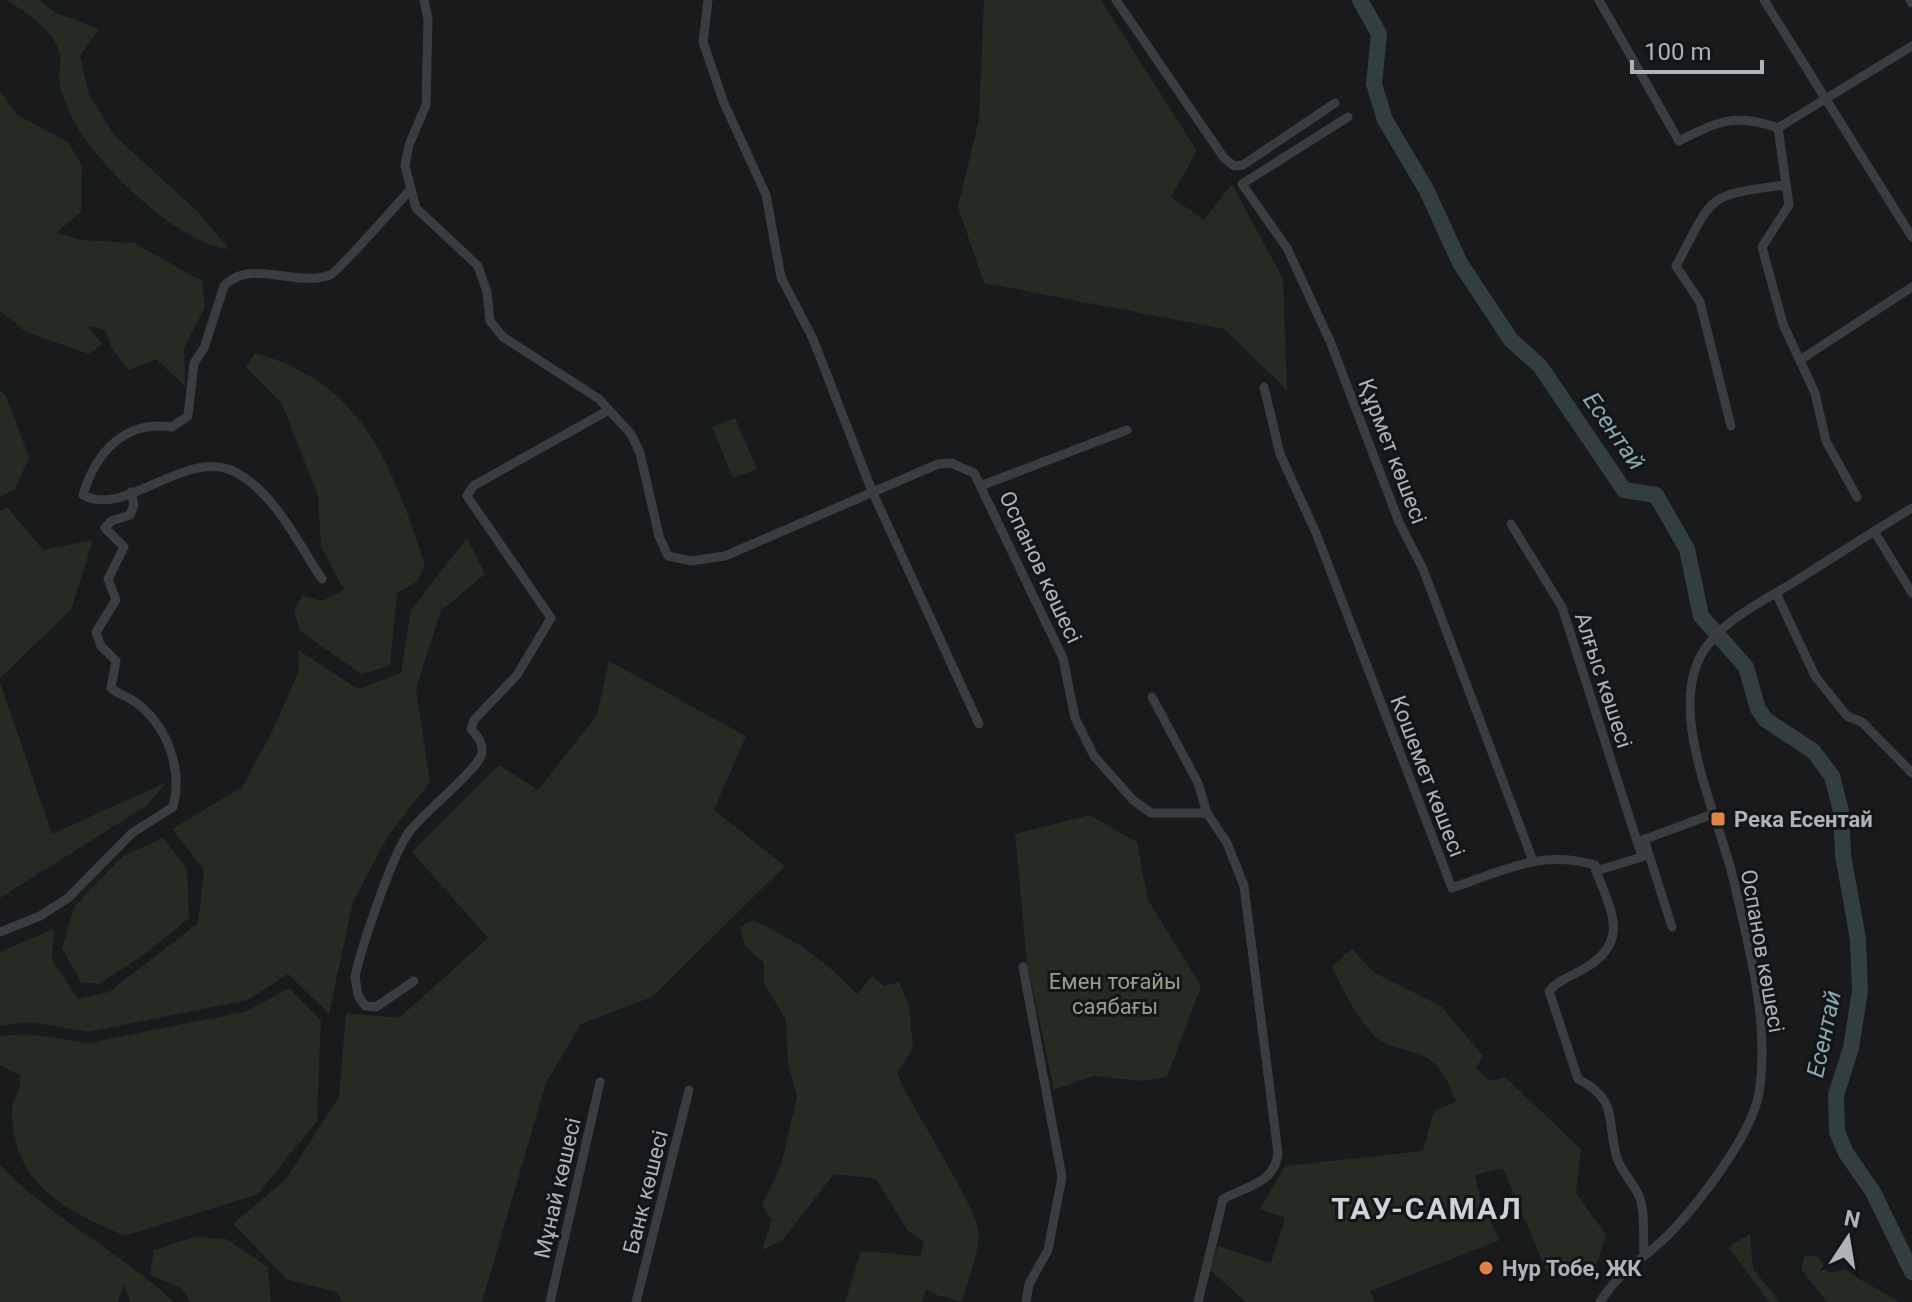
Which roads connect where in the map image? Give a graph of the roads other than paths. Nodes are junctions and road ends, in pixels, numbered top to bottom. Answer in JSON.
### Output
{"nodes":[{"id":1,"x":424,"y":0,"type":"edge"},
{"id":2,"x":708,"y":0,"type":"edge"},
{"id":3,"x":1116,"y":0,"type":"edge"},
{"id":4,"x":1599,"y":0,"type":"edge"},
{"id":5,"x":1764,"y":0,"type":"edge"},
{"id":6,"x":1912,"y":46,"type":"edge"},
{"id":7,"x":1825,"y":100,"type":"junction"},
{"id":8,"x":1335,"y":103,"type":"dead end"},
{"id":9,"x":1348,"y":117,"type":"dead end"},
{"id":10,"x":1778,"y":128,"type":"junction"},
{"id":11,"x":1786,"y":185,"type":"junction"},
{"id":12,"x":410,"y":190,"type":"junction"},
{"id":13,"x":1912,"y":237,"type":"edge"},
{"id":14,"x":1912,"y":287,"type":"edge"},
{"id":15,"x":1800,"y":360,"type":"junction"},
{"id":16,"x":1264,"y":387,"type":"dead end"},
{"id":17,"x":609,"y":410,"type":"junction"},
{"id":18,"x":1731,"y":426,"type":"dead end"},
{"id":19,"x":1127,"y":430,"type":"dead end"},
{"id":20,"x":983,"y":485,"type":"junction"},
{"id":21,"x":872,"y":491,"type":"junction"},
{"id":22,"x":131,"y":492,"type":"junction"},
{"id":23,"x":1857,"y":497,"type":"dead end"},
{"id":24,"x":1912,"y":508,"type":"edge"},
{"id":25,"x":1511,"y":524,"type":"dead end"},
{"id":26,"x":1874,"y":531,"type":"junction"},
{"id":27,"x":322,"y":579,"type":"dead end"},
{"id":28,"x":1776,"y":593,"type":"junction"},
{"id":29,"x":1912,"y":593,"type":"edge"},
{"id":30,"x":1152,"y":697,"type":"dead end"},
{"id":31,"x":979,"y":724,"type":"dead end"},
{"id":32,"x":1912,"y":773,"type":"edge"},
{"id":33,"x":1207,"y":813,"type":"junction"},
{"id":34,"x":1713,"y":814,"type":"junction"},
{"id":35,"x":1641,"y":840,"type":"junction"},
{"id":36,"x":1533,"y":861,"type":"junction"},
{"id":37,"x":1596,"y":871,"type":"junction"},
{"id":38,"x":1672,"y":927,"type":"dead end"},
{"id":39,"x":0,"y":932,"type":"edge"},
{"id":40,"x":1023,"y":967,"type":"dead end"},
{"id":41,"x":414,"y":981,"type":"dead end"},
{"id":42,"x":600,"y":1082,"type":"dead end"},
{"id":43,"x":689,"y":1090,"type":"dead end"},
{"id":44,"x":1644,"y":1253,"type":"junction"},
{"id":45,"x":550,"y":1302,"type":"edge"},
{"id":46,"x":636,"y":1302,"type":"edge"},
{"id":47,"x":1026,"y":1302,"type":"edge"},
{"id":48,"x":1198,"y":1302,"type":"edge"},
{"id":49,"x":1600,"y":1302,"type":"edge"}],
"edges":[{"from":1,"to":12,"type":"street"},
{"from":2,"to":21,"type":"street"},
{"from":3,"to":8,"type":"street"},
{"from":4,"to":10,"type":"street"},
{"from":5,"to":7,"type":"street"},
{"from":6,"to":7,"type":"street"},
{"from":7,"to":10,"type":"street"},
{"from":7,"to":13,"type":"street"},
{"from":9,"to":36,"type":"street","name":"Құрмет көшесі"},
{"from":10,"to":11,"type":"street"},
{"from":11,"to":15,"type":"street"},
{"from":11,"to":18,"type":"street"},
{"from":12,"to":17,"type":"street","name":"Оспанов көшесі"},
{"from":12,"to":22,"type":"street"},
{"from":14,"to":15,"type":"street"},
{"from":15,"to":23,"type":"street"},
{"from":16,"to":36,"type":"street","name":"Кошемет көшесі"},
{"from":17,"to":21,"type":"street","name":"Оспанов көшесі"},
{"from":17,"to":41,"type":"street"},
{"from":19,"to":20,"type":"street"},
{"from":20,"to":21,"type":"street","name":"Оспанов көшесі"},
{"from":20,"to":33,"type":"street","name":"Оспанов көшесі"},
{"from":21,"to":31,"type":"street"},
{"from":22,"to":27,"type":"street"},
{"from":22,"to":39,"type":"street"},
{"from":24,"to":26,"type":"street","name":"Оспанов көшесі"},
{"from":25,"to":35,"type":"street","name":"Алғыс көшесі"},
{"from":26,"to":28,"type":"street","name":"Оспанов көшесі"},
{"from":26,"to":29,"type":"street"},
{"from":28,"to":32,"type":"street"},
{"from":28,"to":34,"type":"street","name":"Оспанов көшесі"},
{"from":30,"to":33,"type":"street"},
{"from":33,"to":48,"type":"street"},
{"from":34,"to":35,"type":"street"},
{"from":34,"to":44,"type":"street","name":"Оспанов көшесі"},
{"from":35,"to":37,"type":"street","name":"Алғыс көшесі"},
{"from":35,"to":38,"type":"street","name":"Алғыс көшесі"},
{"from":36,"to":37,"type":"street","name":"Кошемет көшесі"},
{"from":37,"to":44,"type":"street"},
{"from":40,"to":47,"type":"street"},
{"from":42,"to":45,"type":"street","name":"Мұнай көшесі"},
{"from":43,"to":46,"type":"street","name":"Банк көшесі"},
{"from":44,"to":49,"type":"street","name":"Оспанов көшесі"}]}
